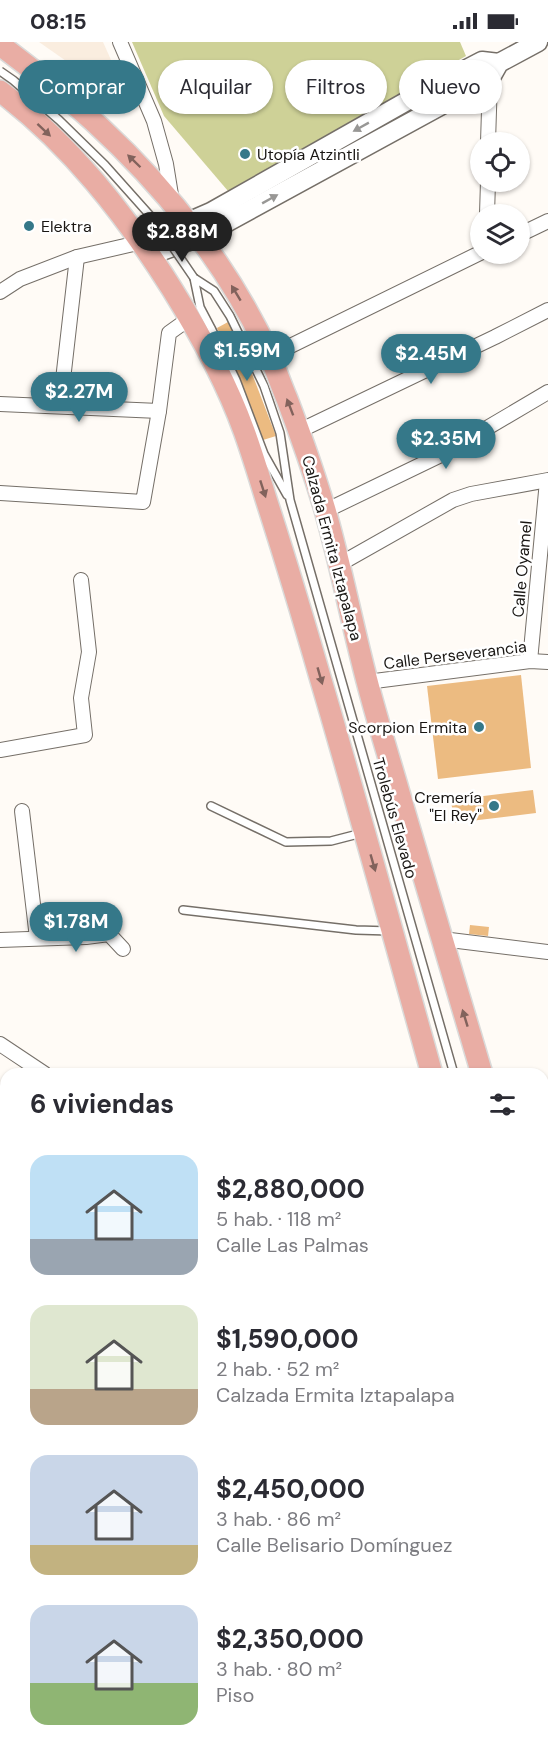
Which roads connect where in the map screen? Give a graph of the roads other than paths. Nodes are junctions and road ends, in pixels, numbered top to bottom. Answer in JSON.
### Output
{"nodes":[{"id":1,"x":120,"y":42,"type":"edge"},
{"id":2,"x":538,"y":42,"type":"edge"},
{"id":3,"x":0,"y":45,"type":"edge"},
{"id":4,"x":517,"y":47,"type":"edge"},
{"id":5,"x":494,"y":60,"type":"edge"},
{"id":6,"x":0,"y":71,"type":"edge"},
{"id":7,"x":0,"y":91,"type":"edge"},
{"id":8,"x":399,"y":106,"type":"edge"},
{"id":9,"x":421,"y":114,"type":"edge"},
{"id":10,"x":489,"y":114,"type":"edge"},
{"id":11,"x":488,"y":132,"type":"edge"},
{"id":12,"x":172,"y":203,"type":"junction"},
{"id":13,"x":548,"y":221,"type":"edge"},
{"id":14,"x":194,"y":230,"type":"junction"},
{"id":15,"x":530,"y":230,"type":"edge"},
{"id":16,"x":140,"y":248,"type":"junction"},
{"id":17,"x":77,"y":257,"type":"junction"},
{"id":18,"x":470,"y":258,"type":"edge"},
{"id":19,"x":194,"y":278,"type":"junction"},
{"id":20,"x":0,"y":292,"type":"edge"},
{"id":21,"x":548,"y":310,"type":"edge"},
{"id":22,"x":190,"y":318,"type":"junction"},
{"id":23,"x":270,"y":356,"type":"junction"},
{"id":24,"x":548,"y":392,"type":"edge"},
{"id":25,"x":0,"y":404,"type":"edge"},
{"id":26,"x":60,"y":406,"type":"junction"},
{"id":27,"x":159,"y":411,"type":"junction"},
{"id":28,"x":299,"y":431,"type":"junction"},
{"id":29,"x":547,"y":480,"type":"edge"},
{"id":30,"x":0,"y":493,"type":"edge"},
{"id":31,"x":290,"y":500,"type":"junction"},
{"id":32,"x":325,"y":511,"type":"junction"},
{"id":33,"x":338,"y":565,"type":"junction"},
{"id":34,"x":81,"y":580,"type":"dead end"},
{"id":35,"x":530,"y":661,"type":"junction"},
{"id":36,"x":548,"y":662,"type":"edge"},
{"id":37,"x":367,"y":682,"type":"junction"},
{"id":38,"x":0,"y":750,"type":"edge"},
{"id":39,"x":211,"y":806,"type":"dead end"},
{"id":40,"x":22,"y":811,"type":"dead end"},
{"id":41,"x":364,"y":832,"type":"junction"},
{"id":42,"x":183,"y":910,"type":"dead end"},
{"id":43,"x":392,"y":932,"type":"junction"},
{"id":44,"x":37,"y":938,"type":"junction"},
{"id":45,"x":442,"y":939,"type":"junction"},
{"id":46,"x":0,"y":940,"type":"edge"},
{"id":47,"x":123,"y":949,"type":"dead end"},
{"id":48,"x":548,"y":951,"type":"edge"},
{"id":49,"x":0,"y":1044,"type":"edge"},
{"id":50,"x":36,"y":1068,"type":"edge"},
{"id":51,"x":430,"y":1068,"type":"edge"},
{"id":52,"x":452,"y":1068,"type":"edge"},
{"id":53,"x":480,"y":1068,"type":"edge"}],
"edges":[{"from":1,"to":12,"type":"street"},
{"from":2,"to":4,"type":"street"},
{"from":12,"to":3,"type":"main road","name":"Calzada Ermita Iztapalapa","one_way":true},
{"from":4,"to":5,"type":"street"},
{"from":6,"to":19,"type":"lane","name":"Trolebús Elevado","bridge":true},
{"from":7,"to":16,"type":"main road","one_way":true},
{"from":8,"to":14,"type":"street","one_way":true},
{"from":14,"to":9,"type":"street","one_way":true},
{"from":10,"to":11,"type":"street"},
{"from":12,"to":14,"type":"main road","name":"Calzada Ermita Iztapalapa"},
{"from":13,"to":15,"type":"street"},
{"from":14,"to":16,"type":"street"},
{"from":23,"to":14,"type":"main road","name":"Calzada Ermita Iztapalapa","one_way":true},
{"from":16,"to":17,"type":"street"},
{"from":16,"to":22,"type":"main road"},
{"from":17,"to":20,"type":"street"},
{"from":17,"to":26,"type":"street"},
{"from":18,"to":23,"type":"street"},
{"from":19,"to":31,"type":"lane","name":"Trolebús Elevado"},
{"from":19,"to":31,"type":"lane","name":"Trolebús Elevado"},
{"from":21,"to":28,"type":"street"},
{"from":22,"to":27,"type":"street"},
{"from":22,"to":41,"type":"main road","one_way":true},
{"from":28,"to":23,"type":"main road","name":"Calzada Ermita Iztapalapa","one_way":true},
{"from":24,"to":32,"type":"street"},
{"from":25,"to":26,"type":"street"},
{"from":26,"to":27,"type":"street"},
{"from":27,"to":30,"type":"street"},
{"from":28,"to":32,"type":"main road","name":"Calzada Ermita Iztapalapa"},
{"from":29,"to":33,"type":"street"},
{"from":29,"to":35,"type":"street","name":"Calle Oyamel"},
{"from":31,"to":52,"type":"lane","name":"Trolebús Elevado"},
{"from":32,"to":33,"type":"main road","name":"Calzada Ermita Iztapalapa"},
{"from":33,"to":37,"type":"main road","name":"Calzada Ermita Iztapalapa"},
{"from":34,"to":38,"type":"street"},
{"from":35,"to":36,"type":"street","name":"Calle Perseverancia"},
{"from":35,"to":37,"type":"street","name":"Calle Perseverancia"},
{"from":37,"to":45,"type":"main road","name":"Calzada Ermita Iztapalapa"},
{"from":39,"to":41,"type":"lane"},
{"from":40,"to":44,"type":"street"},
{"from":41,"to":43,"type":"main road","one_way":true},
{"from":42,"to":43,"type":"lane"},
{"from":43,"to":51,"type":"main road"},
{"from":44,"to":46,"type":"street"},
{"from":44,"to":47,"type":"street"},
{"from":45,"to":48,"type":"street"},
{"from":53,"to":45,"type":"main road","name":"Calzada Ermita Iztapalapa","one_way":true},
{"from":49,"to":50,"type":"street"}]}
